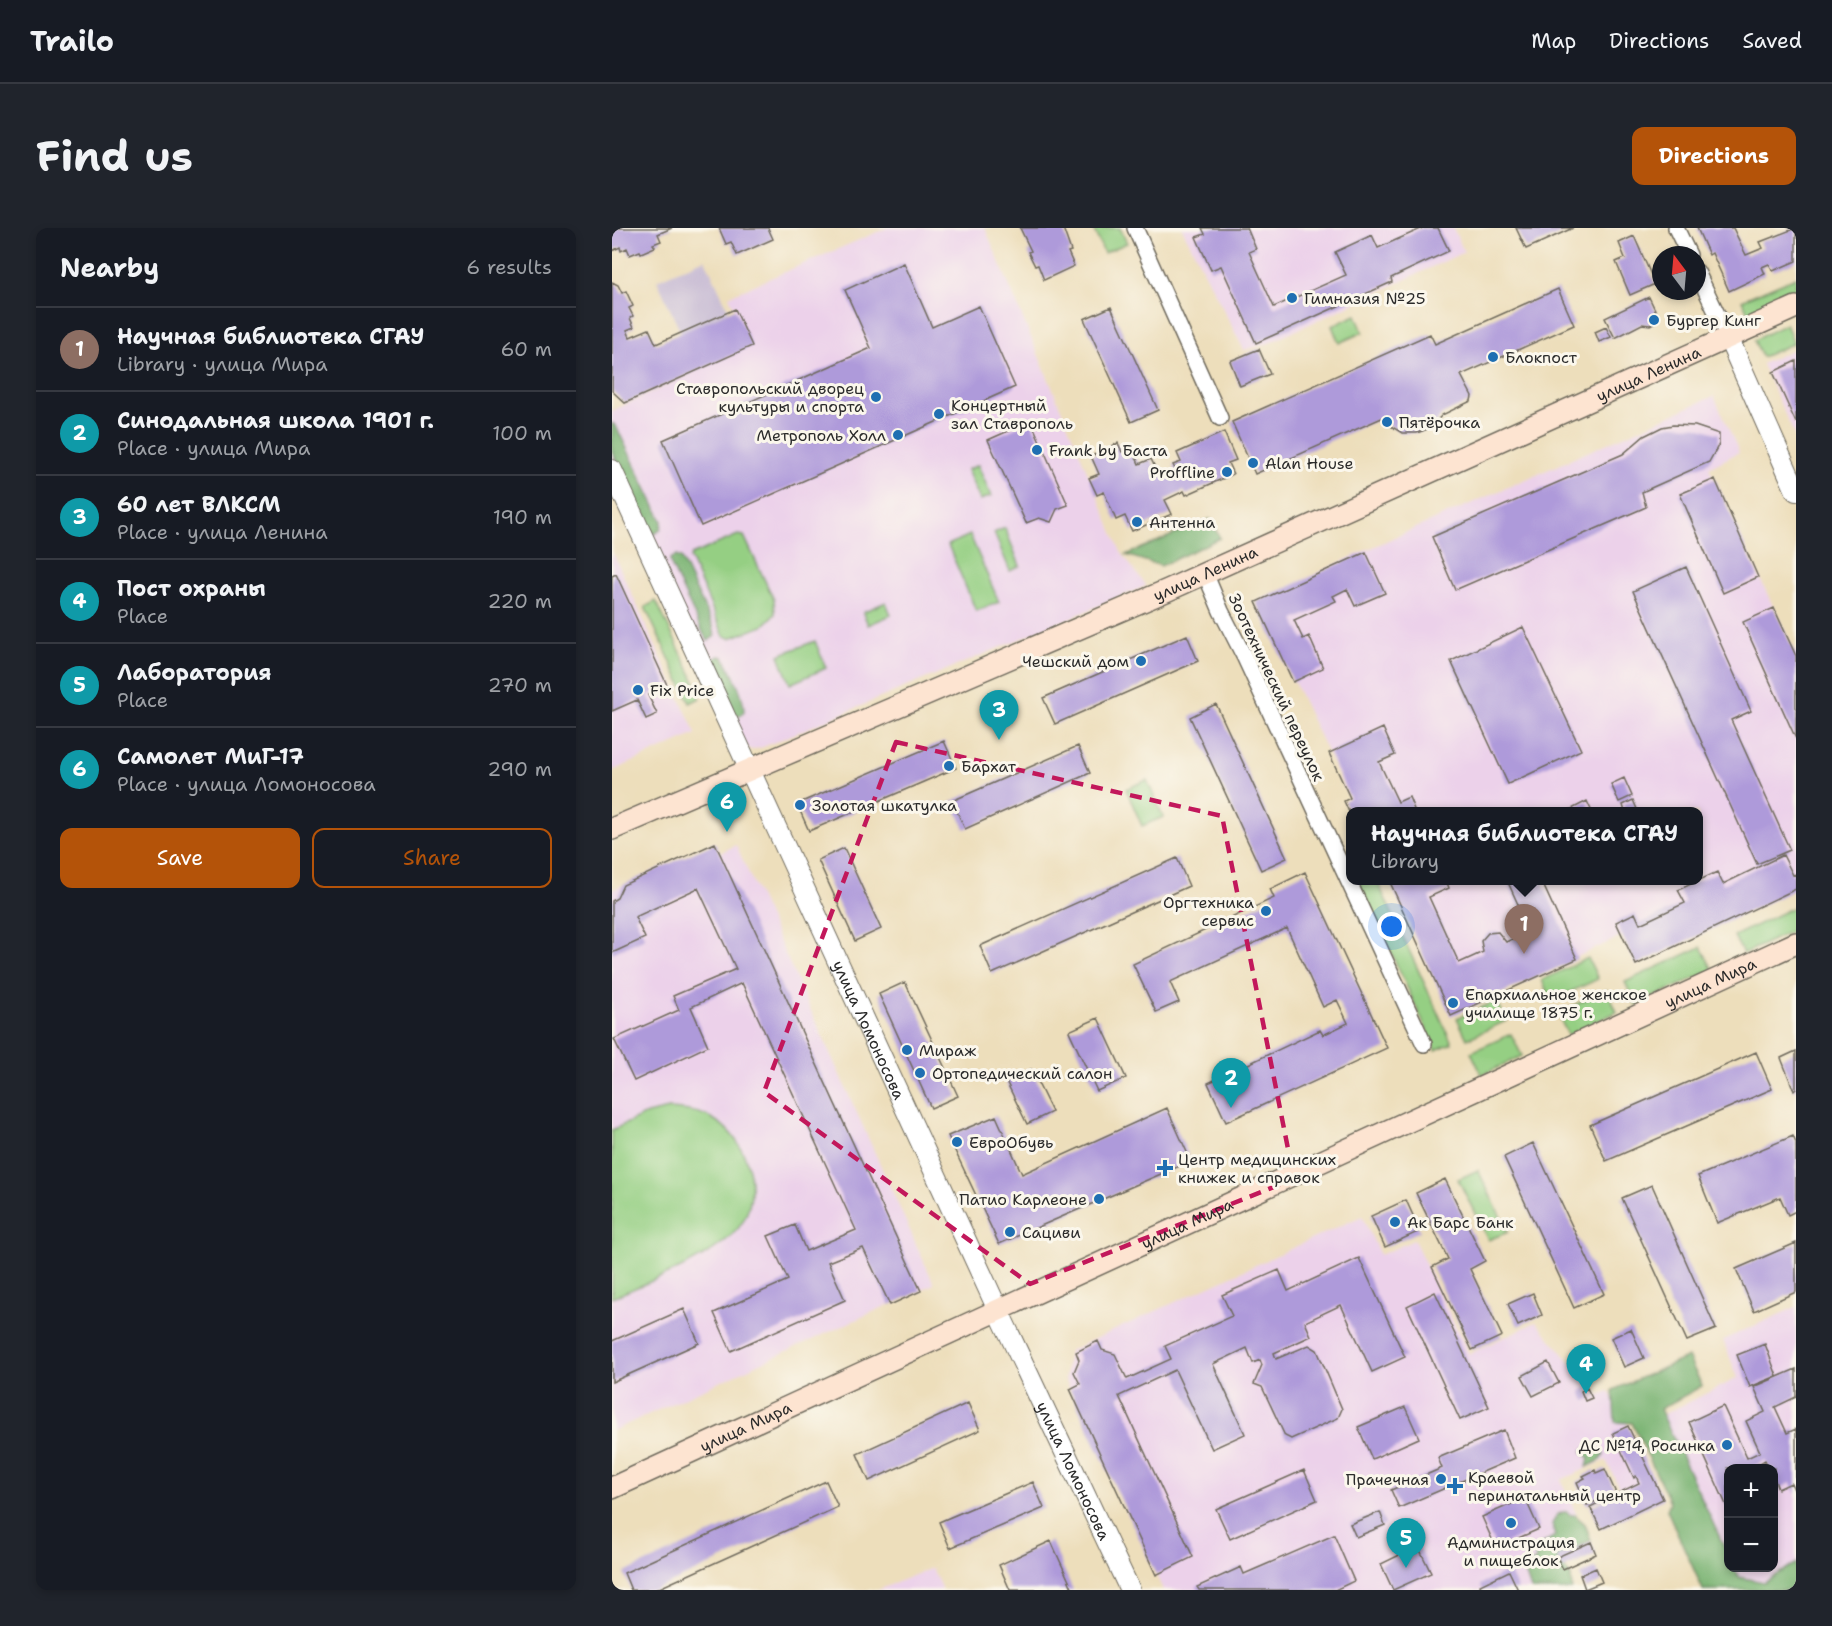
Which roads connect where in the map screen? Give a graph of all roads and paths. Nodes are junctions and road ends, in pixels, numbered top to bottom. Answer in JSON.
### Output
{"nodes":[{"id":1,"x":1135,"y":228,"type":"edge"},
{"id":2,"x":1676,"y":228,"type":"edge"},
{"id":3,"x":1685,"y":246,"type":"edge"},
{"id":4,"x":1706,"y":291,"type":"edge"},
{"id":5,"x":1796,"y":307,"type":"edge"},
{"id":6,"x":1728,"y":337,"type":"junction"},
{"id":7,"x":1220,"y":418,"type":"dead end"},
{"id":8,"x":612,"y":470,"type":"edge"},
{"id":9,"x":1796,"y":491,"type":"edge"},
{"id":10,"x":1205,"y":573,"type":"junction"},
{"id":11,"x":750,"y":770,"type":"junction"},
{"id":12,"x":612,"y":829,"type":"edge"},
{"id":13,"x":1346,"y":876,"type":"edge"},
{"id":14,"x":1350,"y":885,"type":"edge"},
{"id":15,"x":1796,"y":943,"type":"edge"},
{"id":16,"x":1424,"y":1044,"type":"dead end"},
{"id":17,"x":998,"y":1310,"type":"junction"},
{"id":18,"x":612,"y":1488,"type":"edge"},
{"id":19,"x":1130,"y":1590,"type":"edge"}],
"edges":[{"from":1,"to":7,"type":"street"},
{"from":2,"to":3,"type":"street"},
{"from":4,"to":6,"type":"street"},
{"from":5,"to":6,"type":"main road","name":"улица Ленина"},
{"from":6,"to":9,"type":"street"},
{"from":6,"to":10,"type":"main road","name":"улица Ленина"},
{"from":8,"to":11,"type":"street","name":"улица Ломоносова"},
{"from":10,"to":11,"type":"main road","name":"улица Ленина"},
{"from":10,"to":13,"type":"street","name":"Зоотехнический переулок"},
{"from":11,"to":12,"type":"main road","name":"улица Ленина"},
{"from":11,"to":17,"type":"street","name":"улица Ломоносова"},
{"from":14,"to":16,"type":"street","name":"Зоотехнический переулок"},
{"from":15,"to":17,"type":"main road","name":"улица Мира"},
{"from":17,"to":18,"type":"main road","name":"улица Мира"},
{"from":17,"to":19,"type":"street","name":"улица Ломоносова"}]}
